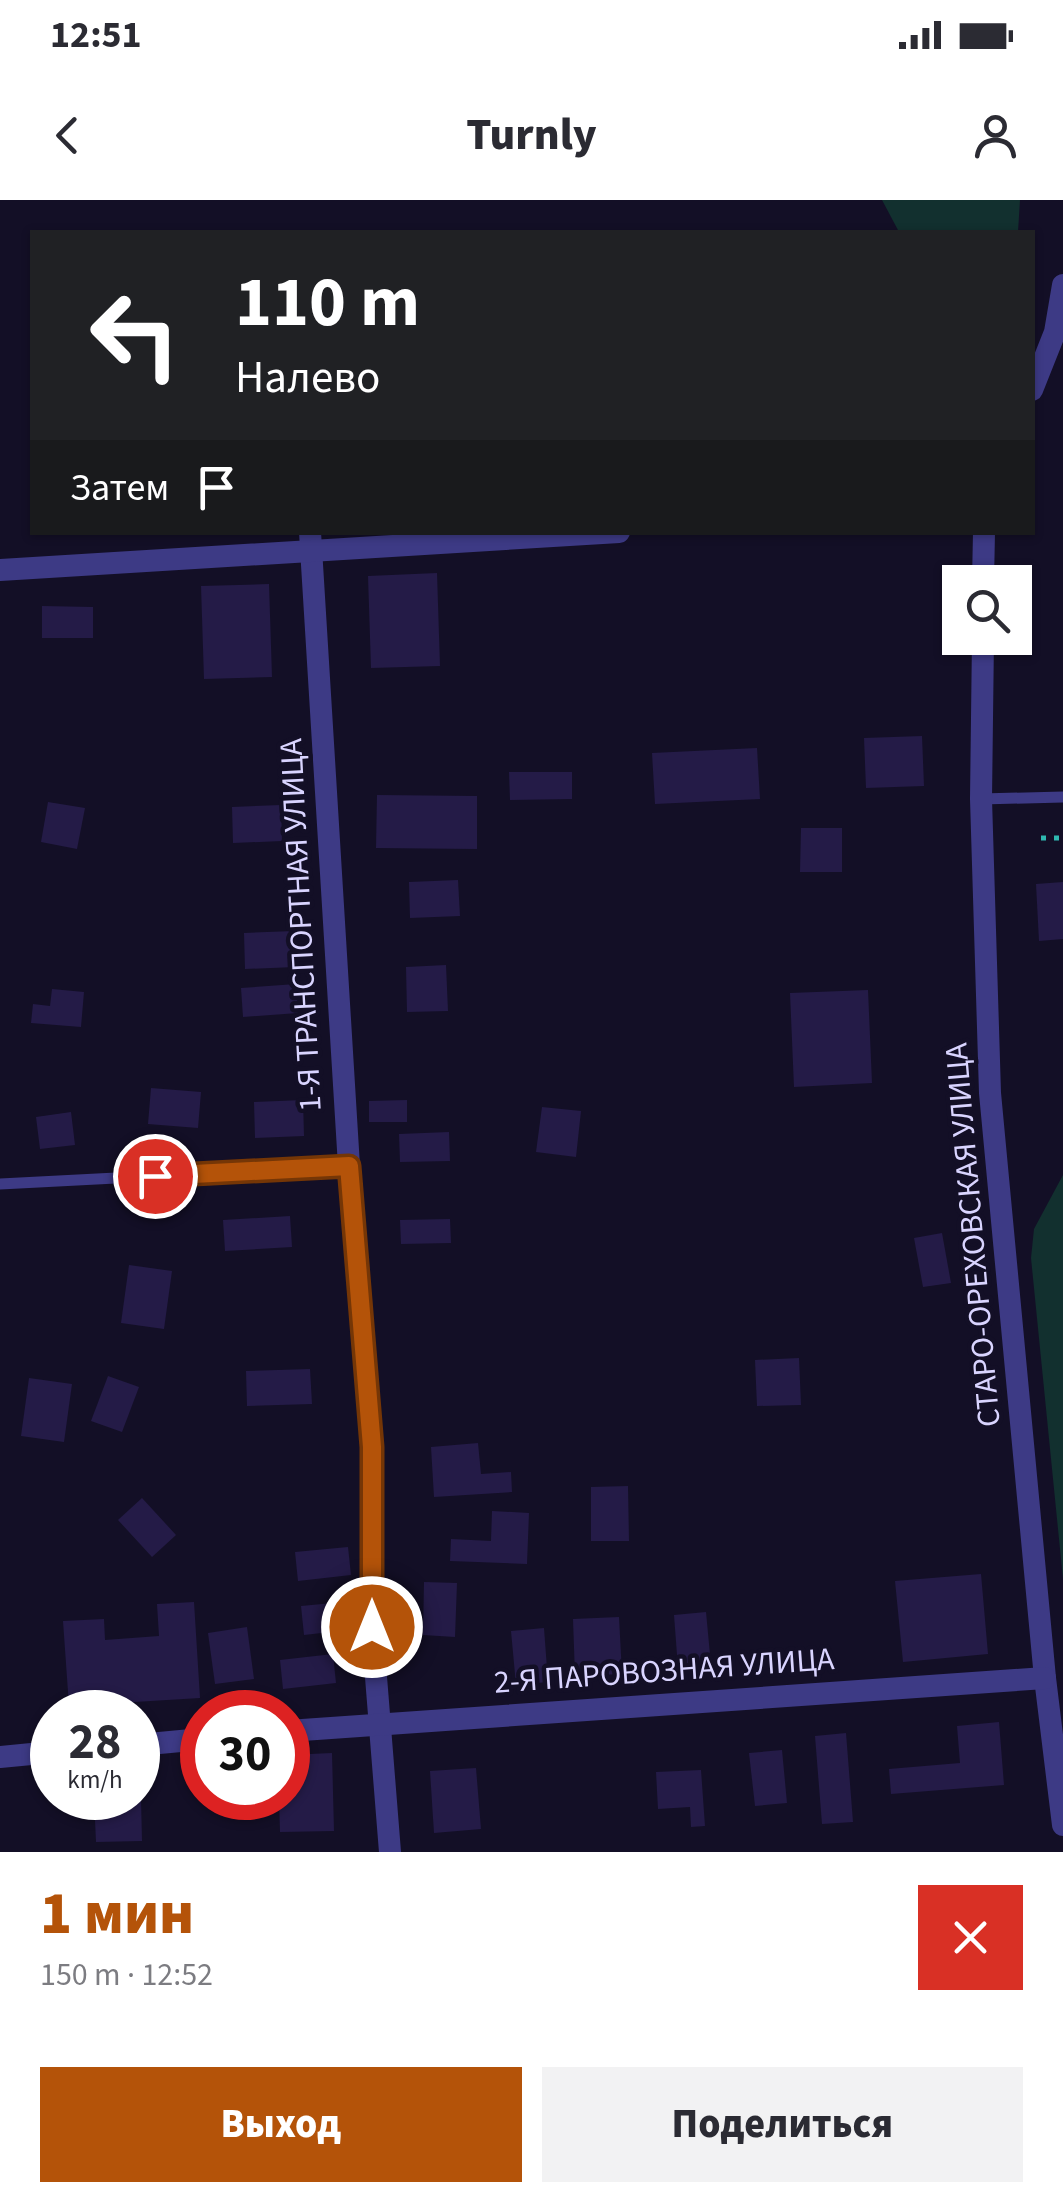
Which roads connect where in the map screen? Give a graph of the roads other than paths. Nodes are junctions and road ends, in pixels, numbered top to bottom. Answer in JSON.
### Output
{"nodes":[{"id":1,"x":1063,"y":286,"type":"edge"},
{"id":2,"x":1035,"y":382,"type":"edge"},
{"id":3,"x":516,"y":535,"type":"edge"},
{"id":4,"x":984,"y":535,"type":"edge"},
{"id":5,"x":310,"y":541,"type":"edge"},
{"id":6,"x":984,"y":565,"type":"edge"},
{"id":7,"x":0,"y":570,"type":"edge"},
{"id":8,"x":983,"y":655,"type":"edge"},
{"id":9,"x":1063,"y":797,"type":"edge"},
{"id":10,"x":980,"y":799,"type":"junction"},
{"id":11,"x":349,"y":1166,"type":"junction"},
{"id":12,"x":0,"y":1184,"type":"edge"},
{"id":13,"x":1045,"y":1678,"type":"junction"},
{"id":14,"x":380,"y":1723,"type":"junction"},
{"id":15,"x":310,"y":1729,"type":"edge"},
{"id":16,"x":30,"y":1754,"type":"edge"},
{"id":17,"x":0,"y":1757,"type":"edge"},
{"id":18,"x":1063,"y":1825,"type":"edge"},
{"id":19,"x":390,"y":1852,"type":"edge"}],
"edges":[{"from":1,"to":2,"type":"street"},
{"from":3,"to":5,"type":"street"},
{"from":4,"to":6,"type":"street"},
{"from":5,"to":7,"type":"street"},
{"from":5,"to":11,"type":"street","name":"1-Я ТРАНСПОРТНАЯ УЛИЦА"},
{"from":8,"to":10,"type":"street","name":"СТАРО-ОРЕХОВСКАЯ УЛИЦА"},
{"from":9,"to":10,"type":"lane"},
{"from":10,"to":13,"type":"street","name":"СТАРО-ОРЕХОВСКАЯ УЛИЦА"},
{"from":11,"to":12,"type":"lane"},
{"from":11,"to":14,"type":"street","name":"1-Я ТРАНСПОРТНАЯ УЛИЦА"},
{"from":13,"to":14,"type":"street","name":"2-Я ПАРОВОЗНАЯ УЛИЦА"},
{"from":13,"to":18,"type":"street","name":"СТАРО-ОРЕХОВСКАЯ УЛИЦА"},
{"from":14,"to":15,"type":"street","name":"2-Я ПАРОВОЗНАЯ УЛИЦА"},
{"from":14,"to":19,"type":"street","name":"1-Я ТРАНСПОРТНАЯ УЛИЦА"},
{"from":16,"to":17,"type":"street"}]}
